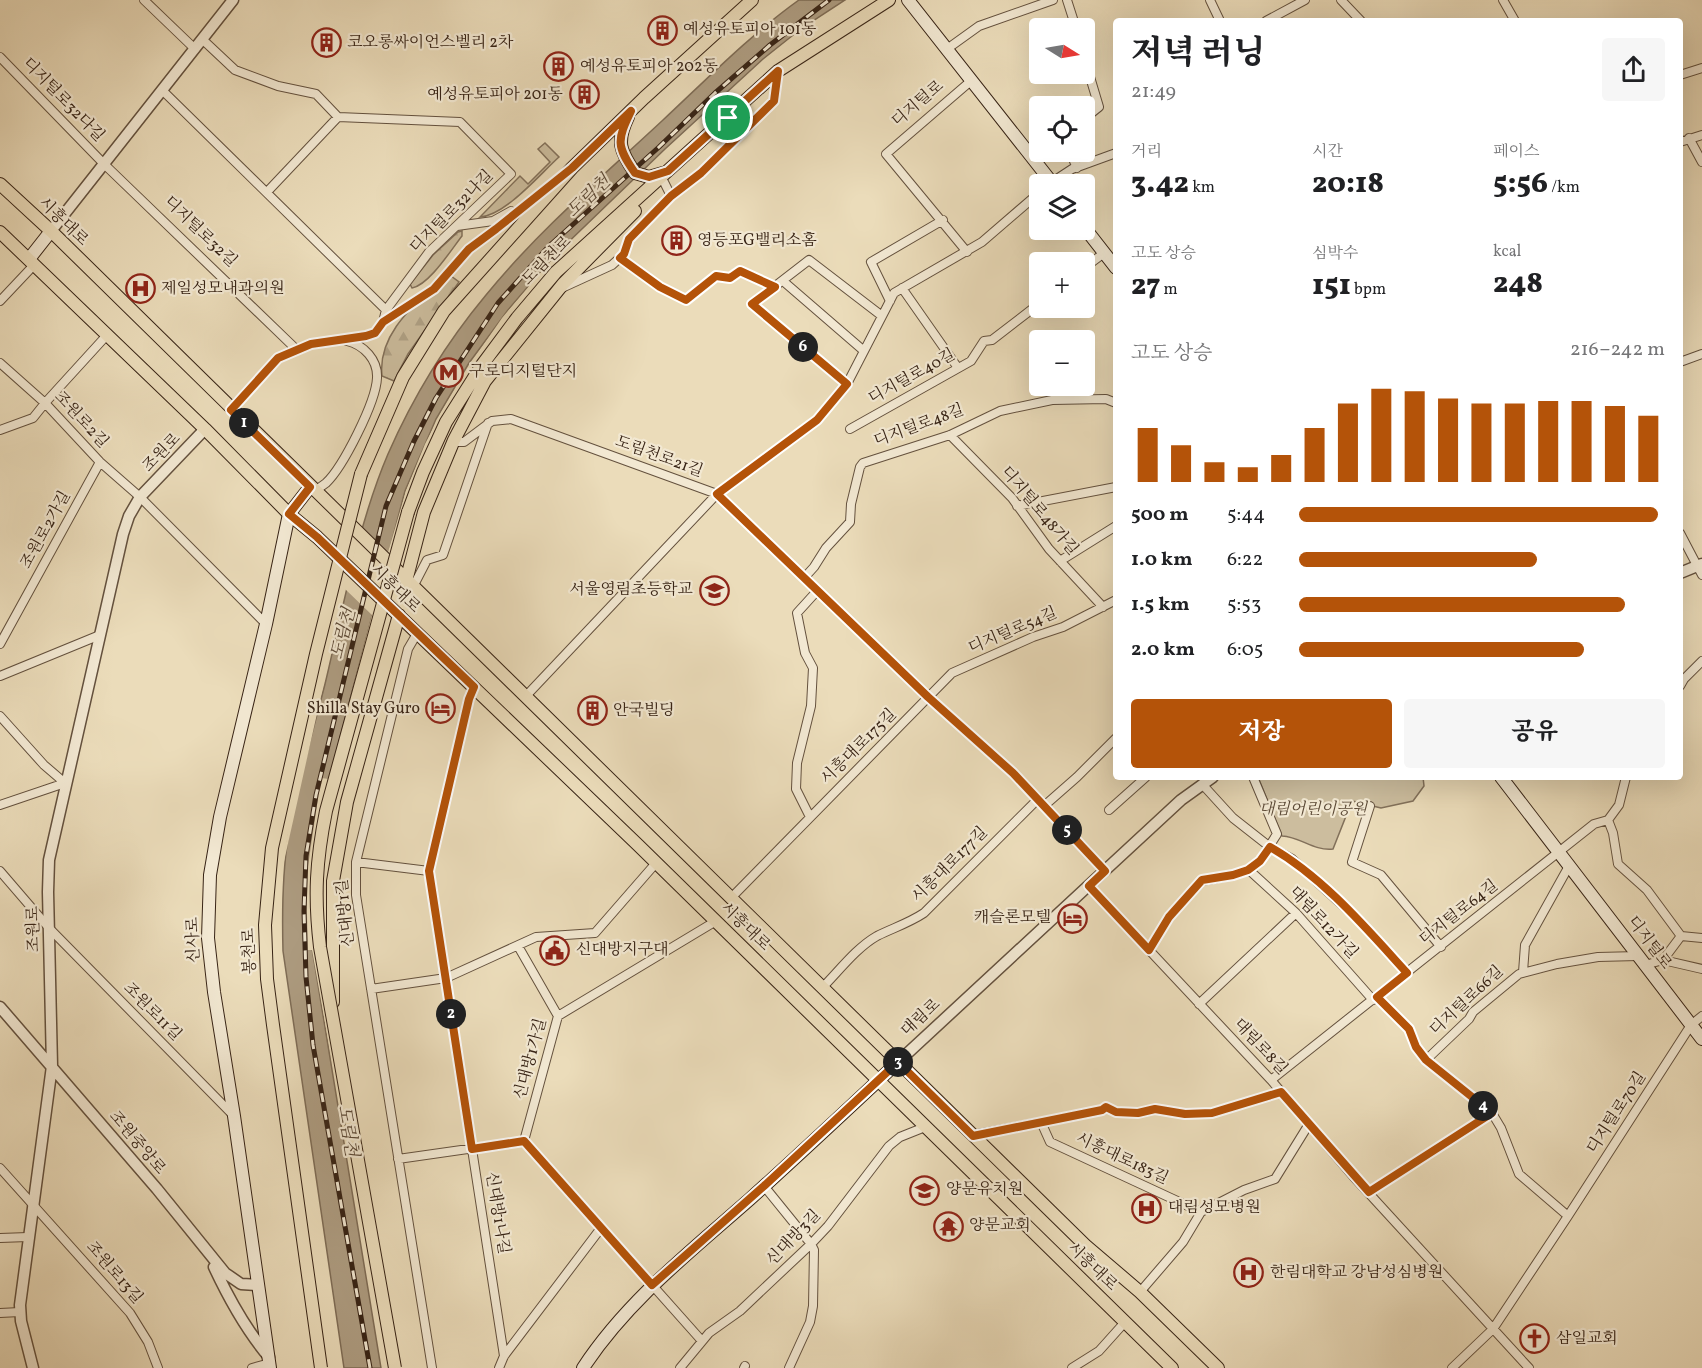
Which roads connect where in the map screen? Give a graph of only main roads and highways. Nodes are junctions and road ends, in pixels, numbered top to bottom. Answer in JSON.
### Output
{"nodes":[{"id":1,"x":752,"y":0,"type":"edge"},
{"id":2,"x":889,"y":0,"type":"edge"},
{"id":3,"x":914,"y":2,"type":"edge"},
{"id":4,"x":631,"y":111,"type":"junction"},
{"id":5,"x":1042,"y":174,"type":"edge"},
{"id":6,"x":666,"y":176,"type":"junction"},
{"id":7,"x":0,"y":184,"type":"edge"},
{"id":8,"x":51,"y":231,"type":"junction"},
{"id":9,"x":0,"y":232,"type":"edge"},
{"id":10,"x":1094,"y":240,"type":"edge"},
{"id":11,"x":31,"y":262,"type":"junction"},
{"id":12,"x":1113,"y":264,"type":"edge"},
{"id":13,"x":312,"y":489,"type":"junction"},
{"id":14,"x":289,"y":514,"type":"junction"},
{"id":15,"x":407,"y":582,"type":"junction"},
{"id":16,"x":399,"y":615,"type":"junction"},
{"id":17,"x":1504,"y":780,"type":"edge"},
{"id":18,"x":333,"y":1021,"type":"junction"},
{"id":19,"x":1702,"y":1040,"type":"edge"},
{"id":20,"x":898,"y":1062,"type":"junction"},
{"id":21,"x":878,"y":1080,"type":"junction"},
{"id":22,"x":270,"y":1363,"type":"edge"},
{"id":23,"x":321,"y":1368,"type":"edge"},
{"id":24,"x":395,"y":1368,"type":"edge"},
{"id":25,"x":583,"y":1368,"type":"edge"},
{"id":26,"x":1172,"y":1368,"type":"edge"},
{"id":27,"x":1218,"y":1368,"type":"edge"}],
"edges":[{"from":1,"to":4,"type":"main road"},
{"from":2,"to":6,"type":"main road"},
{"from":3,"to":5,"type":"main road"},
{"from":4,"to":6,"type":"main road"},
{"from":4,"to":23,"type":"main road","name":"봉천로","bridge":true},
{"from":6,"to":15,"type":"main road"},
{"from":6,"to":18,"type":"main road","name":"도림천로","bridge":true},
{"from":7,"to":8,"type":"main road","name":"시흥대로"},
{"from":8,"to":11,"type":"main road"},
{"from":8,"to":13,"type":"main road","name":"시흥대로"},
{"from":9,"to":11,"type":"main road","name":"시흥대로"},
{"from":10,"to":12,"type":"main road"},
{"from":11,"to":14,"type":"main road","name":"시흥대로"},
{"from":13,"to":14,"type":"main road"},
{"from":13,"to":15,"type":"main road","name":"시흥대로","bridge":true},
{"from":14,"to":16,"type":"main road","name":"시흥대로","bridge":true},
{"from":14,"to":22,"type":"main road","name":"신사로"},
{"from":15,"to":20,"type":"main road","name":"시흥대로"},
{"from":16,"to":18,"type":"main road","bridge":true},
{"from":16,"to":21,"type":"main road","name":"시흥대로"},
{"from":17,"to":19,"type":"main road","name":"디지털로"},
{"from":18,"to":24,"type":"main road","bridge":true},
{"from":20,"to":21,"type":"main road","name":"대림로"},
{"from":20,"to":27,"type":"main road","name":"시흥대로"},
{"from":21,"to":25,"type":"main road","name":"대림로"},
{"from":21,"to":26,"type":"main road","name":"시흥대로"}]}
